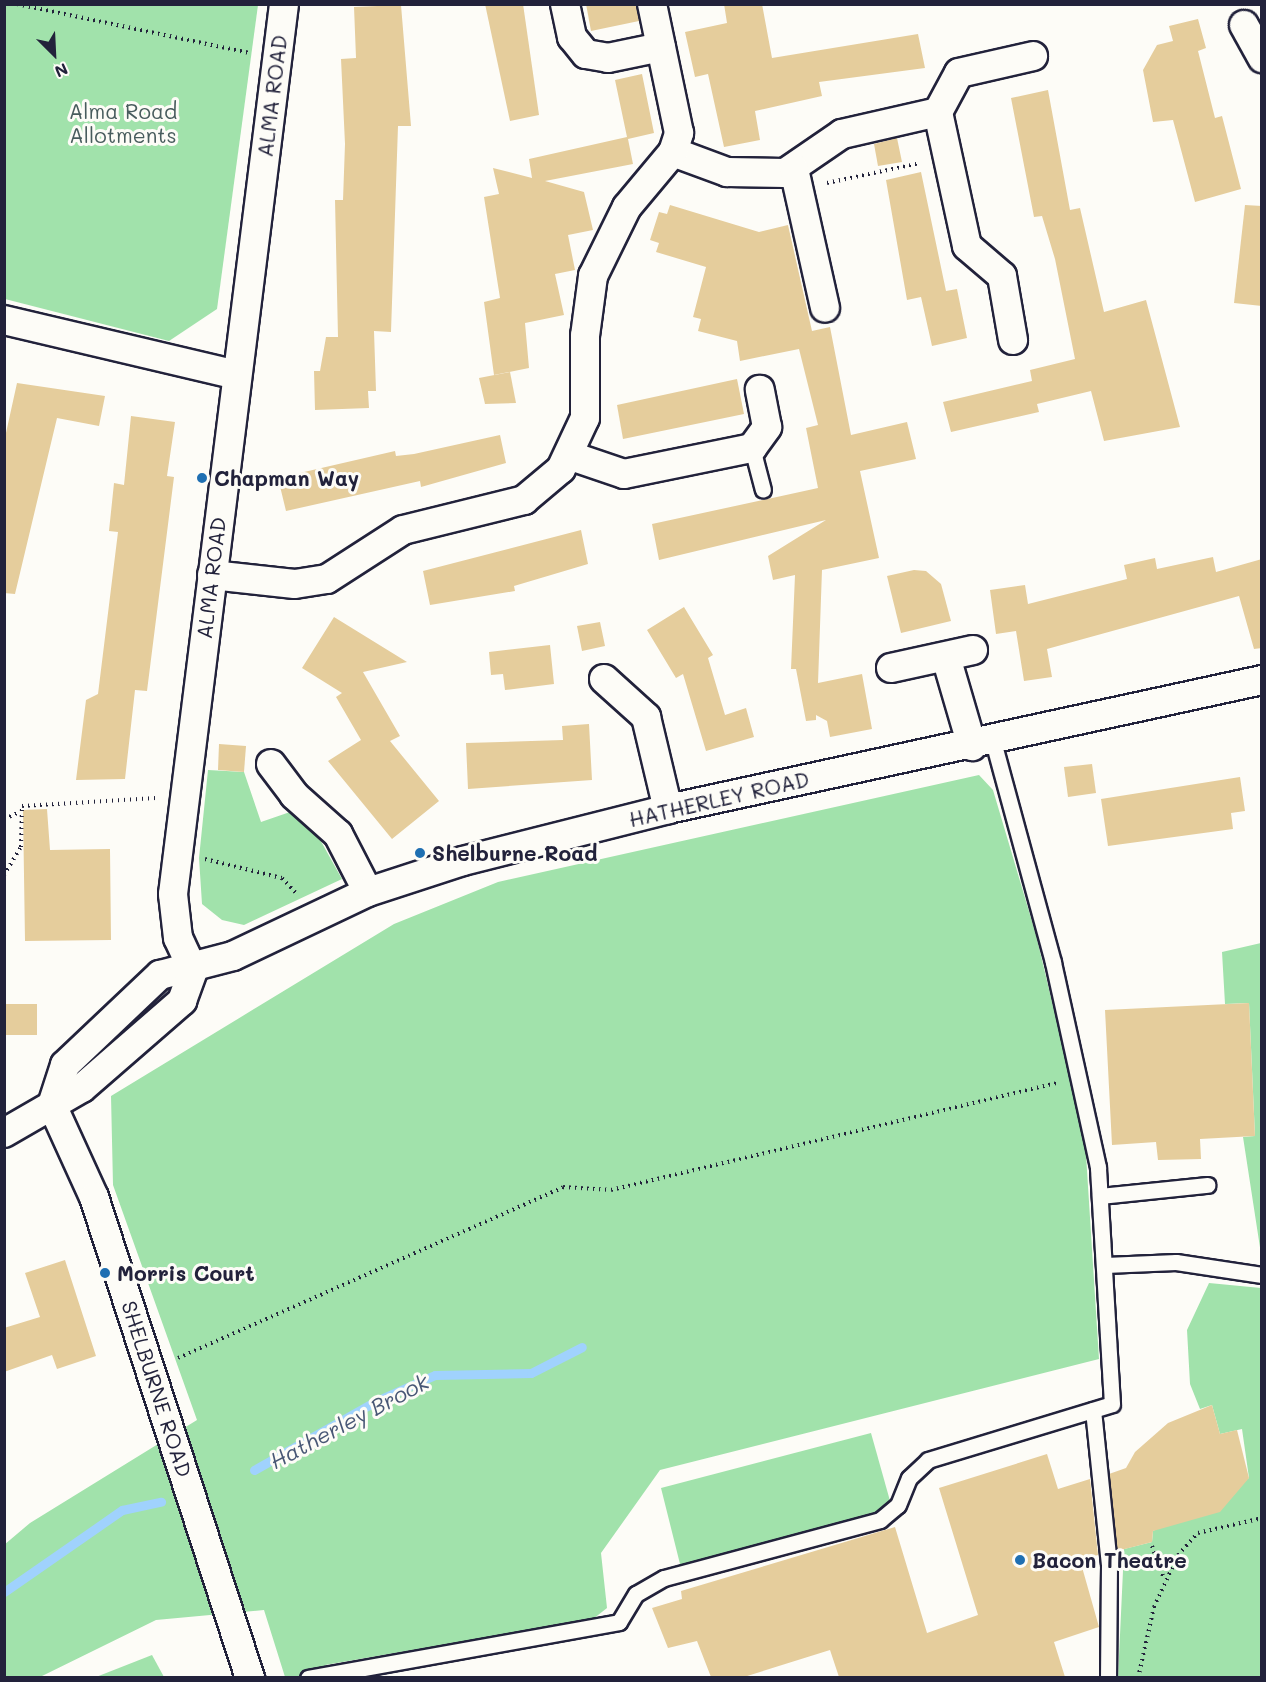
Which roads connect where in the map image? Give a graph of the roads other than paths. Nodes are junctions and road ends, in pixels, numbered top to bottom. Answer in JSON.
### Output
{"nodes":[{"id":1,"x":284,"y":4,"type":"edge"},
{"id":2,"x":565,"y":4,"type":"edge"},
{"id":3,"x":652,"y":4,"type":"edge"},
{"id":4,"x":1244,"y":26,"type":"dead end"},
{"id":5,"x":661,"y":47,"type":"junction"},
{"id":6,"x":1033,"y":56,"type":"dead end"},
{"id":7,"x":1262,"y":58,"type":"edge"},
{"id":8,"x":938,"y":112,"type":"junction"},
{"id":9,"x":673,"y":152,"type":"junction"},
{"id":10,"x":797,"y":179,"type":"junction"},
{"id":11,"x":825,"y":308,"type":"dead end"},
{"id":12,"x":4,"y":320,"type":"edge"},
{"id":13,"x":1013,"y":340,"type":"dead end"},
{"id":14,"x":236,"y":375,"type":"junction"},
{"id":15,"x":760,"y":390,"type":"dead end"},
{"id":16,"x":752,"y":448,"type":"junction"},
{"id":17,"x":571,"y":456,"type":"junction"},
{"id":18,"x":763,"y":490,"type":"dead end"},
{"id":19,"x":212,"y":575,"type":"junction"},
{"id":20,"x":891,"y":668,"type":"dead end"},
{"id":21,"x":604,"y":679,"type":"dead end"},
{"id":22,"x":1262,"y":680,"type":"edge"},
{"id":23,"x":982,"y":744,"type":"junction"},
{"id":24,"x":270,"y":764,"type":"dead end"},
{"id":25,"x":668,"y":809,"type":"junction"},
{"id":26,"x":368,"y":892,"type":"junction"},
{"id":27,"x":194,"y":970,"type":"junction"},
{"id":28,"x":52,"y":1105,"type":"junction"},
{"id":29,"x":4,"y":1133,"type":"edge"},
{"id":30,"x":1207,"y":1185,"type":"dead end"},
{"id":31,"x":1100,"y":1196,"type":"junction"},
{"id":32,"x":1105,"y":1265,"type":"junction"},
{"id":33,"x":1262,"y":1275,"type":"edge"},
{"id":34,"x":1093,"y":1410,"type":"junction"},
{"id":35,"x":250,"y":1677,"type":"edge"},
{"id":36,"x":308,"y":1677,"type":"edge"},
{"id":37,"x":1108,"y":1677,"type":"edge"}],
"edges":[{"from":1,"to":14,"type":"street","name":"ALMA ROAD"},
{"from":2,"to":5,"type":"street"},
{"from":3,"to":5,"type":"street"},
{"from":4,"to":7,"type":"street"},
{"from":5,"to":9,"type":"street"},
{"from":6,"to":8,"type":"street"},
{"from":8,"to":10,"type":"street"},
{"from":8,"to":13,"type":"street"},
{"from":9,"to":10,"type":"street"},
{"from":9,"to":17,"type":"street"},
{"from":10,"to":11,"type":"street"},
{"from":12,"to":14,"type":"street"},
{"from":14,"to":19,"type":"street","name":"ALMA ROAD"},
{"from":15,"to":16,"type":"street"},
{"from":16,"to":17,"type":"street"},
{"from":16,"to":18,"type":"lane"},
{"from":17,"to":19,"type":"street"},
{"from":19,"to":27,"type":"street","name":"ALMA ROAD"},
{"from":20,"to":23,"type":"street"},
{"from":21,"to":25,"type":"street"},
{"from":22,"to":23,"type":"street","name":"HATHERLEY ROAD"},
{"from":23,"to":25,"type":"street","name":"HATHERLEY ROAD"},
{"from":23,"to":31,"type":"lane"},
{"from":24,"to":26,"type":"street"},
{"from":25,"to":26,"type":"street","name":"HATHERLEY ROAD"},
{"from":26,"to":27,"type":"street","name":"HATHERLEY ROAD"},
{"from":27,"to":28,"type":"street"},
{"from":28,"to":29,"type":"street"},
{"from":28,"to":35,"type":"street","name":"SHELBURNE ROAD"},
{"from":30,"to":31,"type":"lane"},
{"from":31,"to":32,"type":"lane"},
{"from":32,"to":33,"type":"lane"},
{"from":32,"to":34,"type":"lane"},
{"from":34,"to":36,"type":"lane"},
{"from":34,"to":37,"type":"lane"}]}
